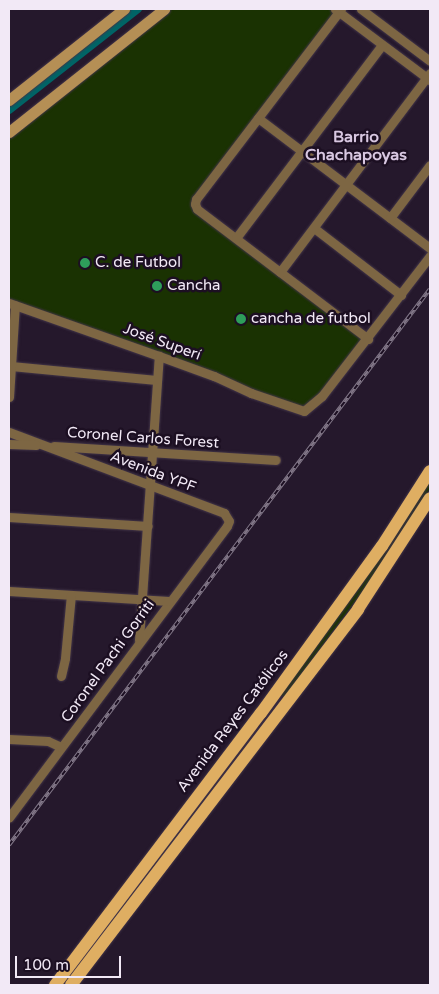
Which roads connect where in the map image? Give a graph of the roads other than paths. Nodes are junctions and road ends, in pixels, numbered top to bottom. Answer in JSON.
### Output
{"nodes":[{"id":1,"x":124,"y":9,"type":"edge"},
{"id":2,"x":164,"y":9,"type":"edge"},
{"id":3,"x":361,"y":9,"type":"edge"},
{"id":4,"x":338,"y":10,"type":"edge"},
{"id":5,"x":382,"y":45,"type":"junction"},
{"id":6,"x":430,"y":61,"type":"edge"},
{"id":7,"x":429,"y":77,"type":"edge"},
{"id":8,"x":9,"y":100,"type":"edge"},
{"id":9,"x":258,"y":118,"type":"junction"},
{"id":10,"x":9,"y":132,"type":"edge"},
{"id":11,"x":301,"y":151,"type":"junction"},
{"id":12,"x":430,"y":165,"type":"edge"},
{"id":13,"x":346,"y":184,"type":"junction"},
{"id":14,"x":390,"y":218,"type":"junction"},
{"id":15,"x":314,"y":228,"type":"junction"},
{"id":16,"x":236,"y":238,"type":"junction"},
{"id":17,"x":430,"y":248,"type":"edge"},
{"id":18,"x":430,"y":256,"type":"edge"},
{"id":19,"x":280,"y":272,"type":"junction"},
{"id":20,"x":401,"y":295,"type":"junction"},
{"id":21,"x":12,"y":304,"type":"edge"},
{"id":22,"x":368,"y":339,"type":"junction"},
{"id":23,"x":159,"y":356,"type":"junction"},
{"id":24,"x":11,"y":366,"type":"junction"},
{"id":25,"x":156,"y":380,"type":"junction"},
{"id":26,"x":9,"y":397,"type":"edge"},
{"id":27,"x":9,"y":432,"type":"edge"},
{"id":28,"x":9,"y":444,"type":"edge"},
{"id":29,"x":43,"y":445,"type":"junction"},
{"id":30,"x":153,"y":453,"type":"junction"},
{"id":31,"x":276,"y":460,"type":"dead end"},
{"id":32,"x":430,"y":471,"type":"edge"},
{"id":33,"x":150,"y":486,"type":"junction"},
{"id":34,"x":430,"y":498,"type":"edge"},
{"id":35,"x":9,"y":517,"type":"edge"},
{"id":36,"x":229,"y":521,"type":"joint"},
{"id":37,"x":148,"y":526,"type":"junction"},
{"id":38,"x":9,"y":591,"type":"edge"},
{"id":39,"x":71,"y":596,"type":"junction"},
{"id":40,"x":143,"y":600,"type":"junction"},
{"id":41,"x":169,"y":601,"type":"junction"},
{"id":42,"x":139,"y":642,"type":"junction"},
{"id":43,"x":61,"y":676,"type":"dead end"},
{"id":44,"x":9,"y":738,"type":"edge"},
{"id":45,"x":61,"y":747,"type":"junction"},
{"id":46,"x":9,"y":817,"type":"edge"},
{"id":47,"x":55,"y":985,"type":"edge"},
{"id":48,"x":71,"y":985,"type":"edge"}],
"edges":[{"from":1,"to":8,"type":"main road"},
{"from":2,"to":10,"type":"main road"},
{"from":3,"to":6,"type":"street"},
{"from":4,"to":5,"type":"street"},
{"from":4,"to":9,"type":"street"},
{"from":5,"to":7,"type":"street"},
{"from":5,"to":11,"type":"street"},
{"from":7,"to":13,"type":"street"},
{"from":9,"to":11,"type":"street"},
{"from":9,"to":16,"type":"street"},
{"from":11,"to":13,"type":"street"},
{"from":11,"to":16,"type":"street"},
{"from":12,"to":14,"type":"street"},
{"from":13,"to":14,"type":"street"},
{"from":13,"to":15,"type":"street"},
{"from":14,"to":17,"type":"street"},
{"from":15,"to":19,"type":"street"},
{"from":15,"to":20,"type":"street"},
{"from":16,"to":19,"type":"street"},
{"from":18,"to":20,"type":"street"},
{"from":19,"to":22,"type":"street"},
{"from":20,"to":22,"type":"street"},
{"from":21,"to":23,"type":"street","name":"José Superí"},
{"from":21,"to":24,"type":"street"},
{"from":22,"to":23,"type":"street","name":"José Superí"},
{"from":23,"to":25,"type":"street"},
{"from":24,"to":25,"type":"street"},
{"from":24,"to":26,"type":"street"},
{"from":25,"to":30,"type":"street"},
{"from":27,"to":29,"type":"street","name":"Avenida YPF"},
{"from":28,"to":29,"type":"street","name":"Coronel Carlos Forest"},
{"from":29,"to":30,"type":"street","name":"Coronel Carlos Forest"},
{"from":29,"to":33,"type":"street","name":"Avenida YPF"},
{"from":30,"to":31,"type":"street","name":"Coronel Carlos Forest"},
{"from":30,"to":33,"type":"street"},
{"from":32,"to":47,"type":"main road","name":"Avenida Reyes Católicos"},
{"from":33,"to":36,"type":"street","name":"Avenida YPF"},
{"from":33,"to":37,"type":"street"},
{"from":34,"to":48,"type":"main road","name":"Avenida Reyes Católicos"},
{"from":35,"to":37,"type":"street"},
{"from":36,"to":41,"type":"street","name":"Coronel Pachi Gorriti"},
{"from":37,"to":40,"type":"street"},
{"from":38,"to":39,"type":"street"},
{"from":39,"to":40,"type":"street"},
{"from":39,"to":43,"type":"street"},
{"from":40,"to":41,"type":"street"},
{"from":40,"to":42,"type":"street"},
{"from":41,"to":42,"type":"street","name":"Coronel Pachi Gorriti"},
{"from":42,"to":45,"type":"street","name":"Coronel Pachi Gorriti"},
{"from":44,"to":45,"type":"street"},
{"from":45,"to":46,"type":"street","name":"Coronel Pachi Gorriti"}]}
